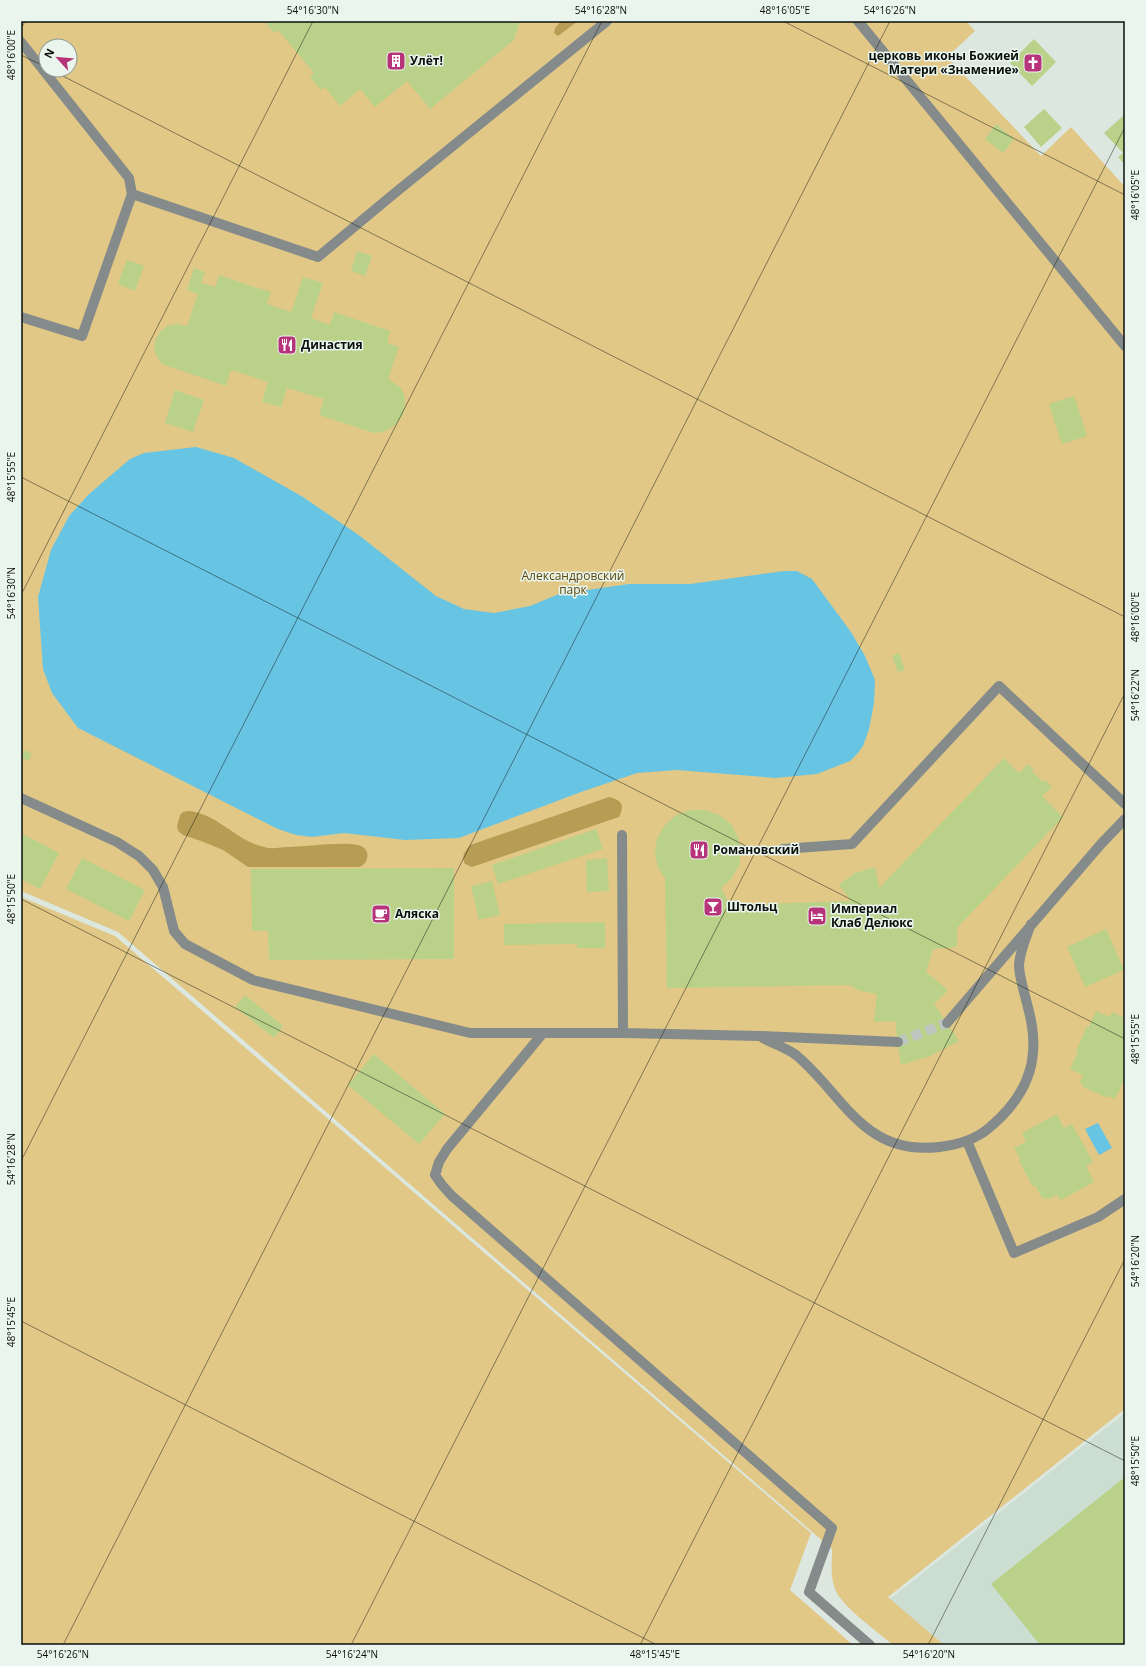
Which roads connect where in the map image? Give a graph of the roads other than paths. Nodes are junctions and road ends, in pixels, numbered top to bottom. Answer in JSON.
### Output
{"nodes":[{"id":1,"x":606,"y":21,"type":"edge"},
{"id":2,"x":858,"y":21,"type":"edge"},
{"id":3,"x":21,"y":42,"type":"edge"},
{"id":4,"x":132,"y":194,"type":"junction"},
{"id":5,"x":21,"y":317,"type":"edge"},
{"id":6,"x":1125,"y":346,"type":"edge"},
{"id":7,"x":21,"y":798,"type":"edge"},
{"id":8,"x":1125,"y":804,"type":"edge"},
{"id":9,"x":1125,"y":819,"type":"edge"},
{"id":10,"x":622,"y":835,"type":"dead end"},
{"id":11,"x":783,"y":849,"type":"dead end"},
{"id":12,"x":1031,"y":924,"type":"junction"},
{"id":13,"x":947,"y":1023,"type":"tunnel mouth"},
{"id":14,"x":543,"y":1033,"type":"junction"},
{"id":15,"x":623,"y":1034,"type":"junction"},
{"id":16,"x":760,"y":1036,"type":"junction"},
{"id":17,"x":898,"y":1042,"type":"tunnel mouth"},
{"id":18,"x":967,"y":1141,"type":"junction"},
{"id":19,"x":1125,"y":1199,"type":"edge"},
{"id":20,"x":870,"y":1645,"type":"edge"}],
"edges":[{"from":1,"to":4,"type":"lane"},
{"from":2,"to":6,"type":"lane"},
{"from":3,"to":4,"type":"lane"},
{"from":4,"to":5,"type":"lane"},
{"from":7,"to":14,"type":"lane"},
{"from":8,"to":11,"type":"lane"},
{"from":9,"to":12,"type":"lane"},
{"from":10,"to":15,"type":"lane"},
{"from":12,"to":13,"type":"lane"},
{"from":12,"to":18,"type":"lane"},
{"from":14,"to":15,"type":"lane"},
{"from":14,"to":20,"type":"lane"},
{"from":15,"to":16,"type":"lane"},
{"from":16,"to":17,"type":"lane"},
{"from":16,"to":18,"type":"lane"},
{"from":18,"to":19,"type":"lane"}]}
